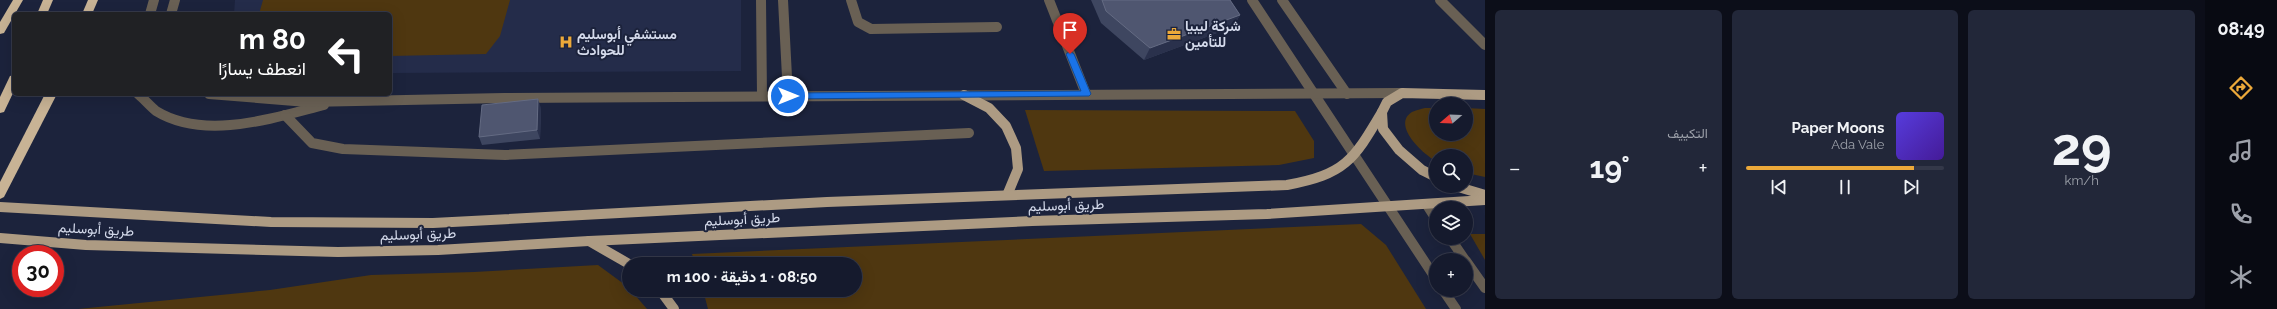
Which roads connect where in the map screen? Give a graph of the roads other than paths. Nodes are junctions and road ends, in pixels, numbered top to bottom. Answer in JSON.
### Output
{"nodes":[{"id":1,"x":18,"y":0,"type":"edge"},
{"id":2,"x":48,"y":0,"type":"edge"},
{"id":3,"x":93,"y":0,"type":"edge"},
{"id":4,"x":154,"y":0,"type":"edge"},
{"id":5,"x":175,"y":0,"type":"edge"},
{"id":6,"x":761,"y":0,"type":"edge"},
{"id":7,"x":783,"y":0,"type":"edge"},
{"id":8,"x":851,"y":0,"type":"edge"},
{"id":9,"x":1048,"y":0,"type":"edge"},
{"id":10,"x":1252,"y":0,"type":"edge"},
{"id":11,"x":1282,"y":0,"type":"edge"},
{"id":12,"x":1440,"y":0,"type":"edge"},
{"id":13,"x":43,"y":12,"type":"edge"},
{"id":14,"x":88,"y":12,"type":"edge"},
{"id":15,"x":151,"y":12,"type":"edge"},
{"id":16,"x":172,"y":12,"type":"edge"},
{"id":17,"x":997,"y":27,"type":"dead end"},
{"id":18,"x":0,"y":31,"type":"edge"},
{"id":19,"x":1485,"y":45,"type":"edge"},
{"id":20,"x":12,"y":83,"type":"edge"},
{"id":21,"x":1402,"y":93,"type":"junction"},
{"id":22,"x":1086,"y":94,"type":"junction"},
{"id":23,"x":1347,"y":94,"type":"junction"},
{"id":24,"x":964,"y":95,"type":"junction"},
{"id":25,"x":1315,"y":95,"type":"junction"},
{"id":26,"x":1485,"y":95,"type":"edge"},
{"id":27,"x":49,"y":96,"type":"edge"},
{"id":28,"x":139,"y":96,"type":"edge"},
{"id":29,"x":231,"y":96,"type":"edge"},
{"id":30,"x":762,"y":96,"type":"junction"},
{"id":31,"x":788,"y":96,"type":"junction"},
{"id":32,"x":344,"y":101,"type":"junction"},
{"id":33,"x":0,"y":109,"type":"edge"},
{"id":34,"x":1382,"y":112,"type":"junction"},
{"id":35,"x":285,"y":115,"type":"junction"},
{"id":36,"x":969,"y":133,"type":"dead end"},
{"id":37,"x":1355,"y":157,"type":"junction"},
{"id":38,"x":1429,"y":174,"type":"edge"},
{"id":39,"x":1473,"y":191,"type":"edge"},
{"id":40,"x":1008,"y":193,"type":"junction"},
{"id":41,"x":0,"y":194,"type":"edge"},
{"id":42,"x":1485,"y":195,"type":"edge"},
{"id":43,"x":1485,"y":200,"type":"edge"},
{"id":44,"x":1427,"y":205,"type":"junction"},
{"id":45,"x":0,"y":207,"type":"edge"},
{"id":46,"x":1388,"y":208,"type":"junction"},
{"id":47,"x":1429,"y":208,"type":"edge"},
{"id":48,"x":0,"y":238,"type":"edge"},
{"id":49,"x":588,"y":241,"type":"junction"},
{"id":50,"x":622,"y":260,"type":"edge"},
{"id":51,"x":1429,"y":269,"type":"edge"},
{"id":52,"x":1473,"y":271,"type":"edge"},
{"id":53,"x":1485,"y":288,"type":"edge"},
{"id":54,"x":665,"y":297,"type":"edge"},
{"id":55,"x":1448,"y":297,"type":"edge"},
{"id":56,"x":674,"y":309,"type":"edge"},
{"id":57,"x":1456,"y":309,"type":"edge"}],
"edges":[{"from":1,"to":18,"type":"highway"},
{"from":2,"to":13,"type":"highway"},
{"from":3,"to":14,"type":"highway"},
{"from":4,"to":15,"type":"street"},
{"from":5,"to":16,"type":"street"},
{"from":6,"to":30,"type":"street"},
{"from":7,"to":31,"type":"street"},
{"from":8,"to":17,"type":"street"},
{"from":9,"to":22,"type":"street"},
{"from":10,"to":25,"type":"street"},
{"from":11,"to":23,"type":"street"},
{"from":12,"to":19,"type":"street"},
{"from":20,"to":33,"type":"highway"},
{"from":21,"to":23,"type":"street"},
{"from":21,"to":26,"type":"main road"},
{"from":21,"to":34,"type":"main road","name":"طريق أبوسليم"},
{"from":22,"to":24,"type":"street"},
{"from":22,"to":25,"type":"street"},
{"from":23,"to":25,"type":"street"},
{"from":24,"to":31,"type":"street"},
{"from":24,"to":40,"type":"main road"},
{"from":25,"to":37,"type":"street"},
{"from":27,"to":41,"type":"highway"},
{"from":28,"to":35,"type":"street"},
{"from":29,"to":32,"type":"street"},
{"from":30,"to":31,"type":"street"},
{"from":30,"to":32,"type":"street"},
{"from":32,"to":35,"type":"street"},
{"from":34,"to":37,"type":"main road","name":"طريق أبوسليم"},
{"from":34,"to":38,"type":"main road"},
{"from":35,"to":36,"type":"street"},
{"from":37,"to":40,"type":"main road","name":"طريق أبوسليم"},
{"from":37,"to":46,"type":"street"},
{"from":39,"to":42,"type":"main road"},
{"from":40,"to":45,"type":"main road","name":"طريق أبوسليم"},
{"from":43,"to":44,"type":"main road","name":"طريق أبوسليم"},
{"from":44,"to":46,"type":"main road","name":"طريق أبوسليم"},
{"from":44,"to":47,"type":"street"},
{"from":46,"to":49,"type":"main road","name":"طريق أبوسليم"},
{"from":46,"to":51,"type":"street"},
{"from":48,"to":49,"type":"main road","name":"طريق أبوسليم"},
{"from":49,"to":50,"type":"main road"},
{"from":52,"to":53,"type":"street"},
{"from":54,"to":56,"type":"main road"},
{"from":55,"to":57,"type":"street"}]}
